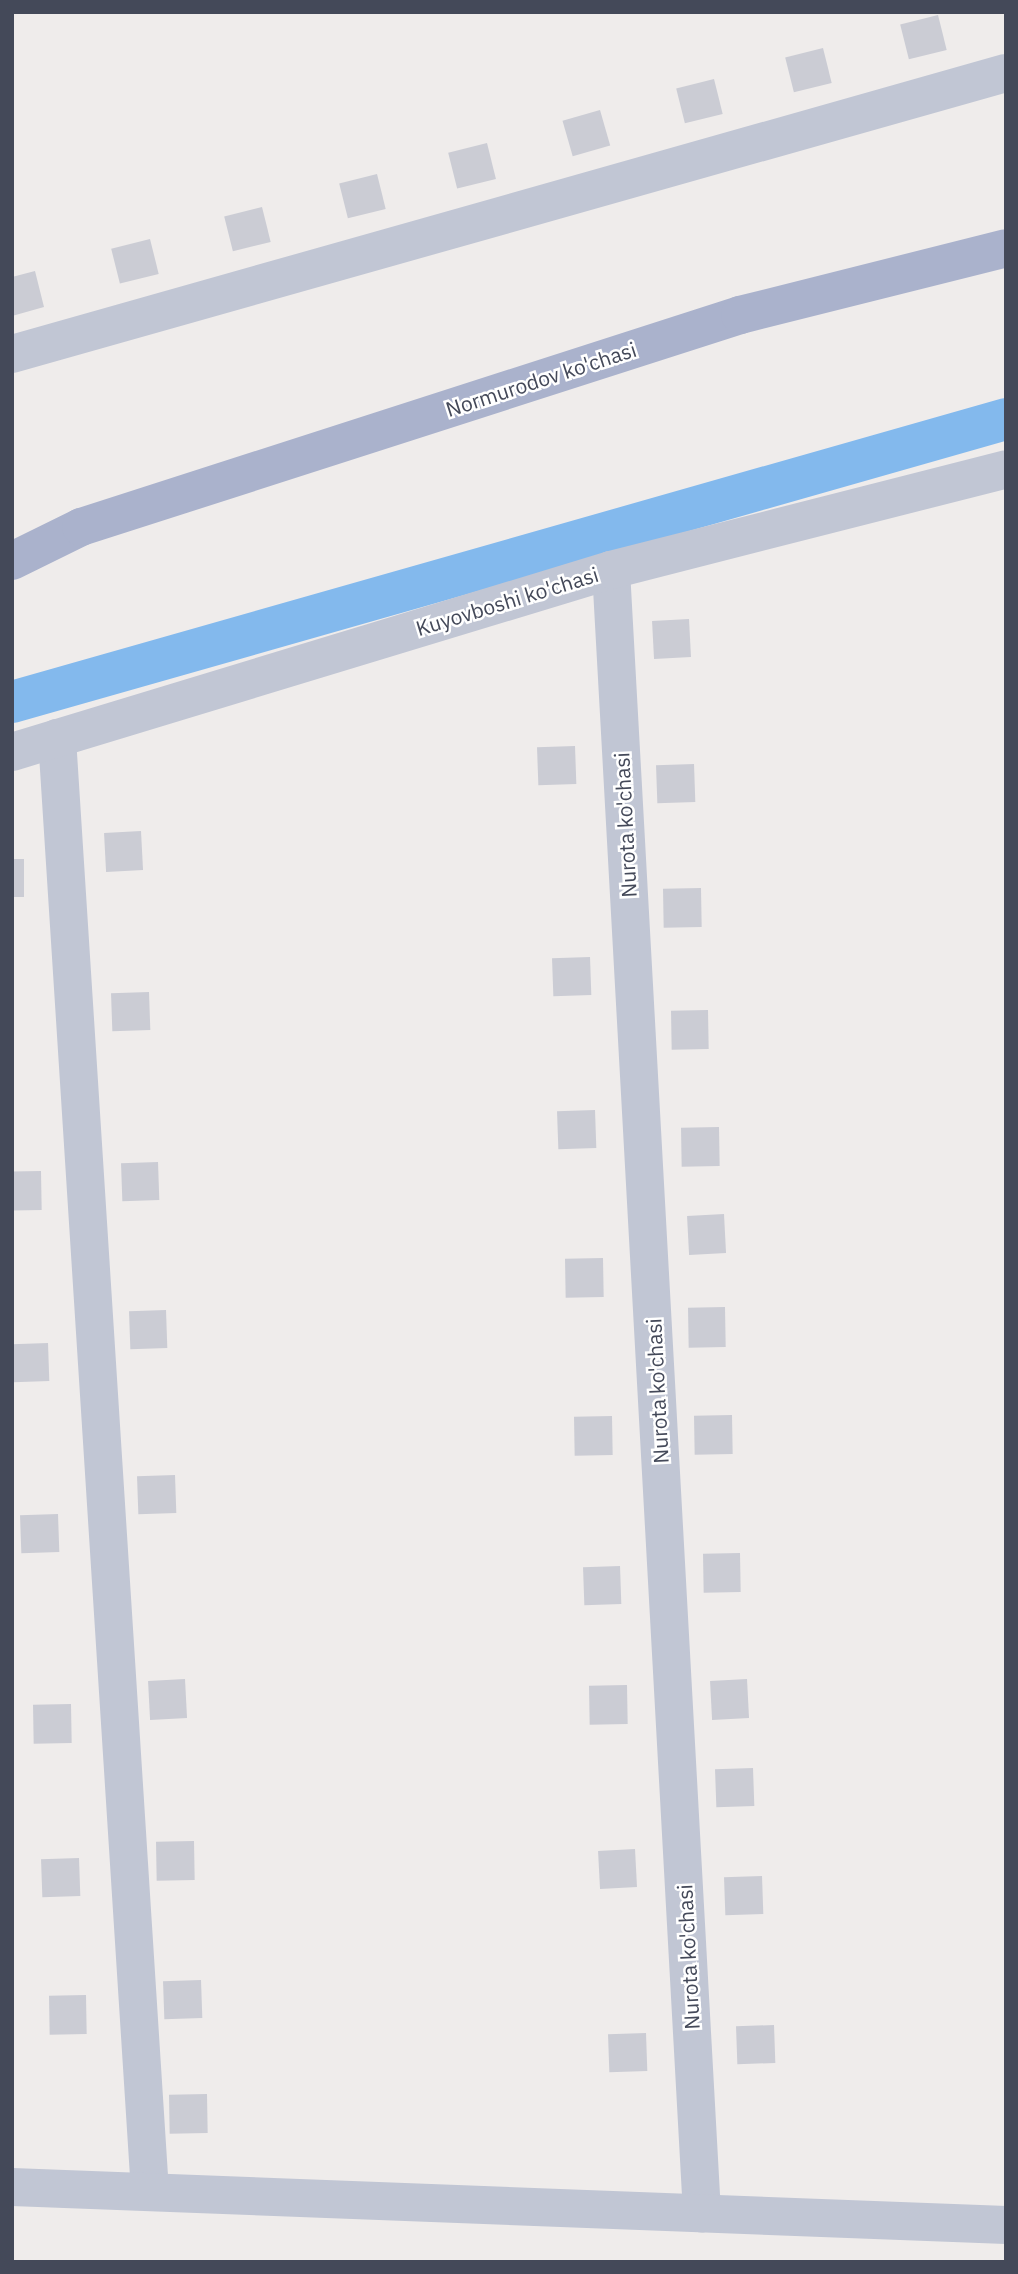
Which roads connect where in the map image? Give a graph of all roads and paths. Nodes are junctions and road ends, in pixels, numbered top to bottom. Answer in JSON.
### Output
{"nodes":[{"id":1,"x":1006,"y":73,"type":"edge"},
{"id":2,"x":1006,"y":248,"type":"edge"},
{"id":3,"x":12,"y":354,"type":"edge"},
{"id":4,"x":1006,"y":469,"type":"edge"},
{"id":5,"x":82,"y":527,"type":"junction"},
{"id":6,"x":12,"y":535,"type":"edge"},
{"id":7,"x":12,"y":561,"type":"edge"},
{"id":8,"x":611,"y":570,"type":"junction"},
{"id":9,"x":57,"y":738,"type":"junction"},
{"id":10,"x":12,"y":752,"type":"edge"},
{"id":11,"x":12,"y":2187,"type":"edge"},
{"id":12,"x":150,"y":2190,"type":"junction"},
{"id":13,"x":702,"y":2213,"type":"junction"},
{"id":14,"x":1006,"y":2225,"type":"edge"}],
"edges":[{"from":1,"to":3,"type":"street"},
{"from":2,"to":5,"type":"main road","name":"Normurodov ko'chasi"},
{"from":4,"to":8,"type":"street","name":"Kuyovboshi ko'chasi"},
{"from":5,"to":6,"type":"main road","name":"Normurodov ko'chasi"},
{"from":5,"to":7,"type":"main road","name":"Normurodov ko'chasi"},
{"from":8,"to":9,"type":"street","name":"Kuyovboshi ko'chasi"},
{"from":8,"to":13,"type":"street","name":"Nurota ko'chasi"},
{"from":9,"to":10,"type":"street","name":"Kuyovboshi ko'chasi"},
{"from":9,"to":12,"type":"street"},
{"from":11,"to":12,"type":"street"},
{"from":12,"to":13,"type":"street"},
{"from":13,"to":14,"type":"street"}]}
